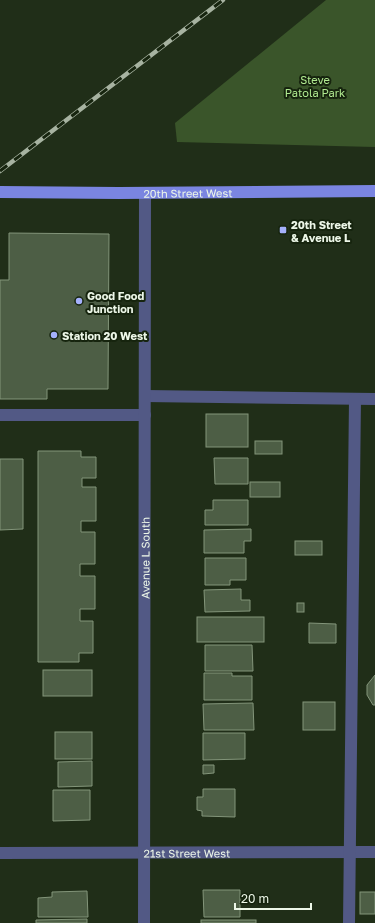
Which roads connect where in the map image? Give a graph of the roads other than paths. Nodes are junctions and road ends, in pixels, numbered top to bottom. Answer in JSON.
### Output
{"nodes":[{"id":1,"x":375,"y":191,"type":"edge"},
{"id":2,"x":0,"y":192,"type":"edge"},
{"id":3,"x":145,"y":193,"type":"junction"},
{"id":4,"x":145,"y":396,"type":"junction"},
{"id":5,"x":355,"y":399,"type":"junction"},
{"id":6,"x":375,"y":399,"type":"edge"},
{"id":7,"x":145,"y":415,"type":"junction"},
{"id":8,"x":0,"y":416,"type":"edge"},
{"id":9,"x":144,"y":852,"type":"junction"},
{"id":10,"x":349,"y":852,"type":"junction"},
{"id":11,"x":375,"y":852,"type":"edge"},
{"id":12,"x":0,"y":853,"type":"edge"},
{"id":13,"x":144,"y":923,"type":"edge"},
{"id":14,"x":349,"y":923,"type":"edge"}],
"edges":[{"from":1,"to":3,"type":"main road","name":"20th Street West"},
{"from":2,"to":3,"type":"main road","name":"20th Street West"},
{"from":3,"to":4,"type":"street","name":"Avenue L South"},
{"from":4,"to":5,"type":"street"},
{"from":4,"to":7,"type":"street","name":"Avenue L South"},
{"from":5,"to":6,"type":"street"},
{"from":5,"to":10,"type":"street"},
{"from":7,"to":8,"type":"street"},
{"from":7,"to":9,"type":"street","name":"Avenue L South"},
{"from":9,"to":10,"type":"street","name":"21st Street West"},
{"from":9,"to":12,"type":"street","name":"21st Street West"},
{"from":9,"to":13,"type":"street","name":"Avenue L South"},
{"from":10,"to":11,"type":"street","name":"21st Street West"},
{"from":10,"to":14,"type":"street"}]}
